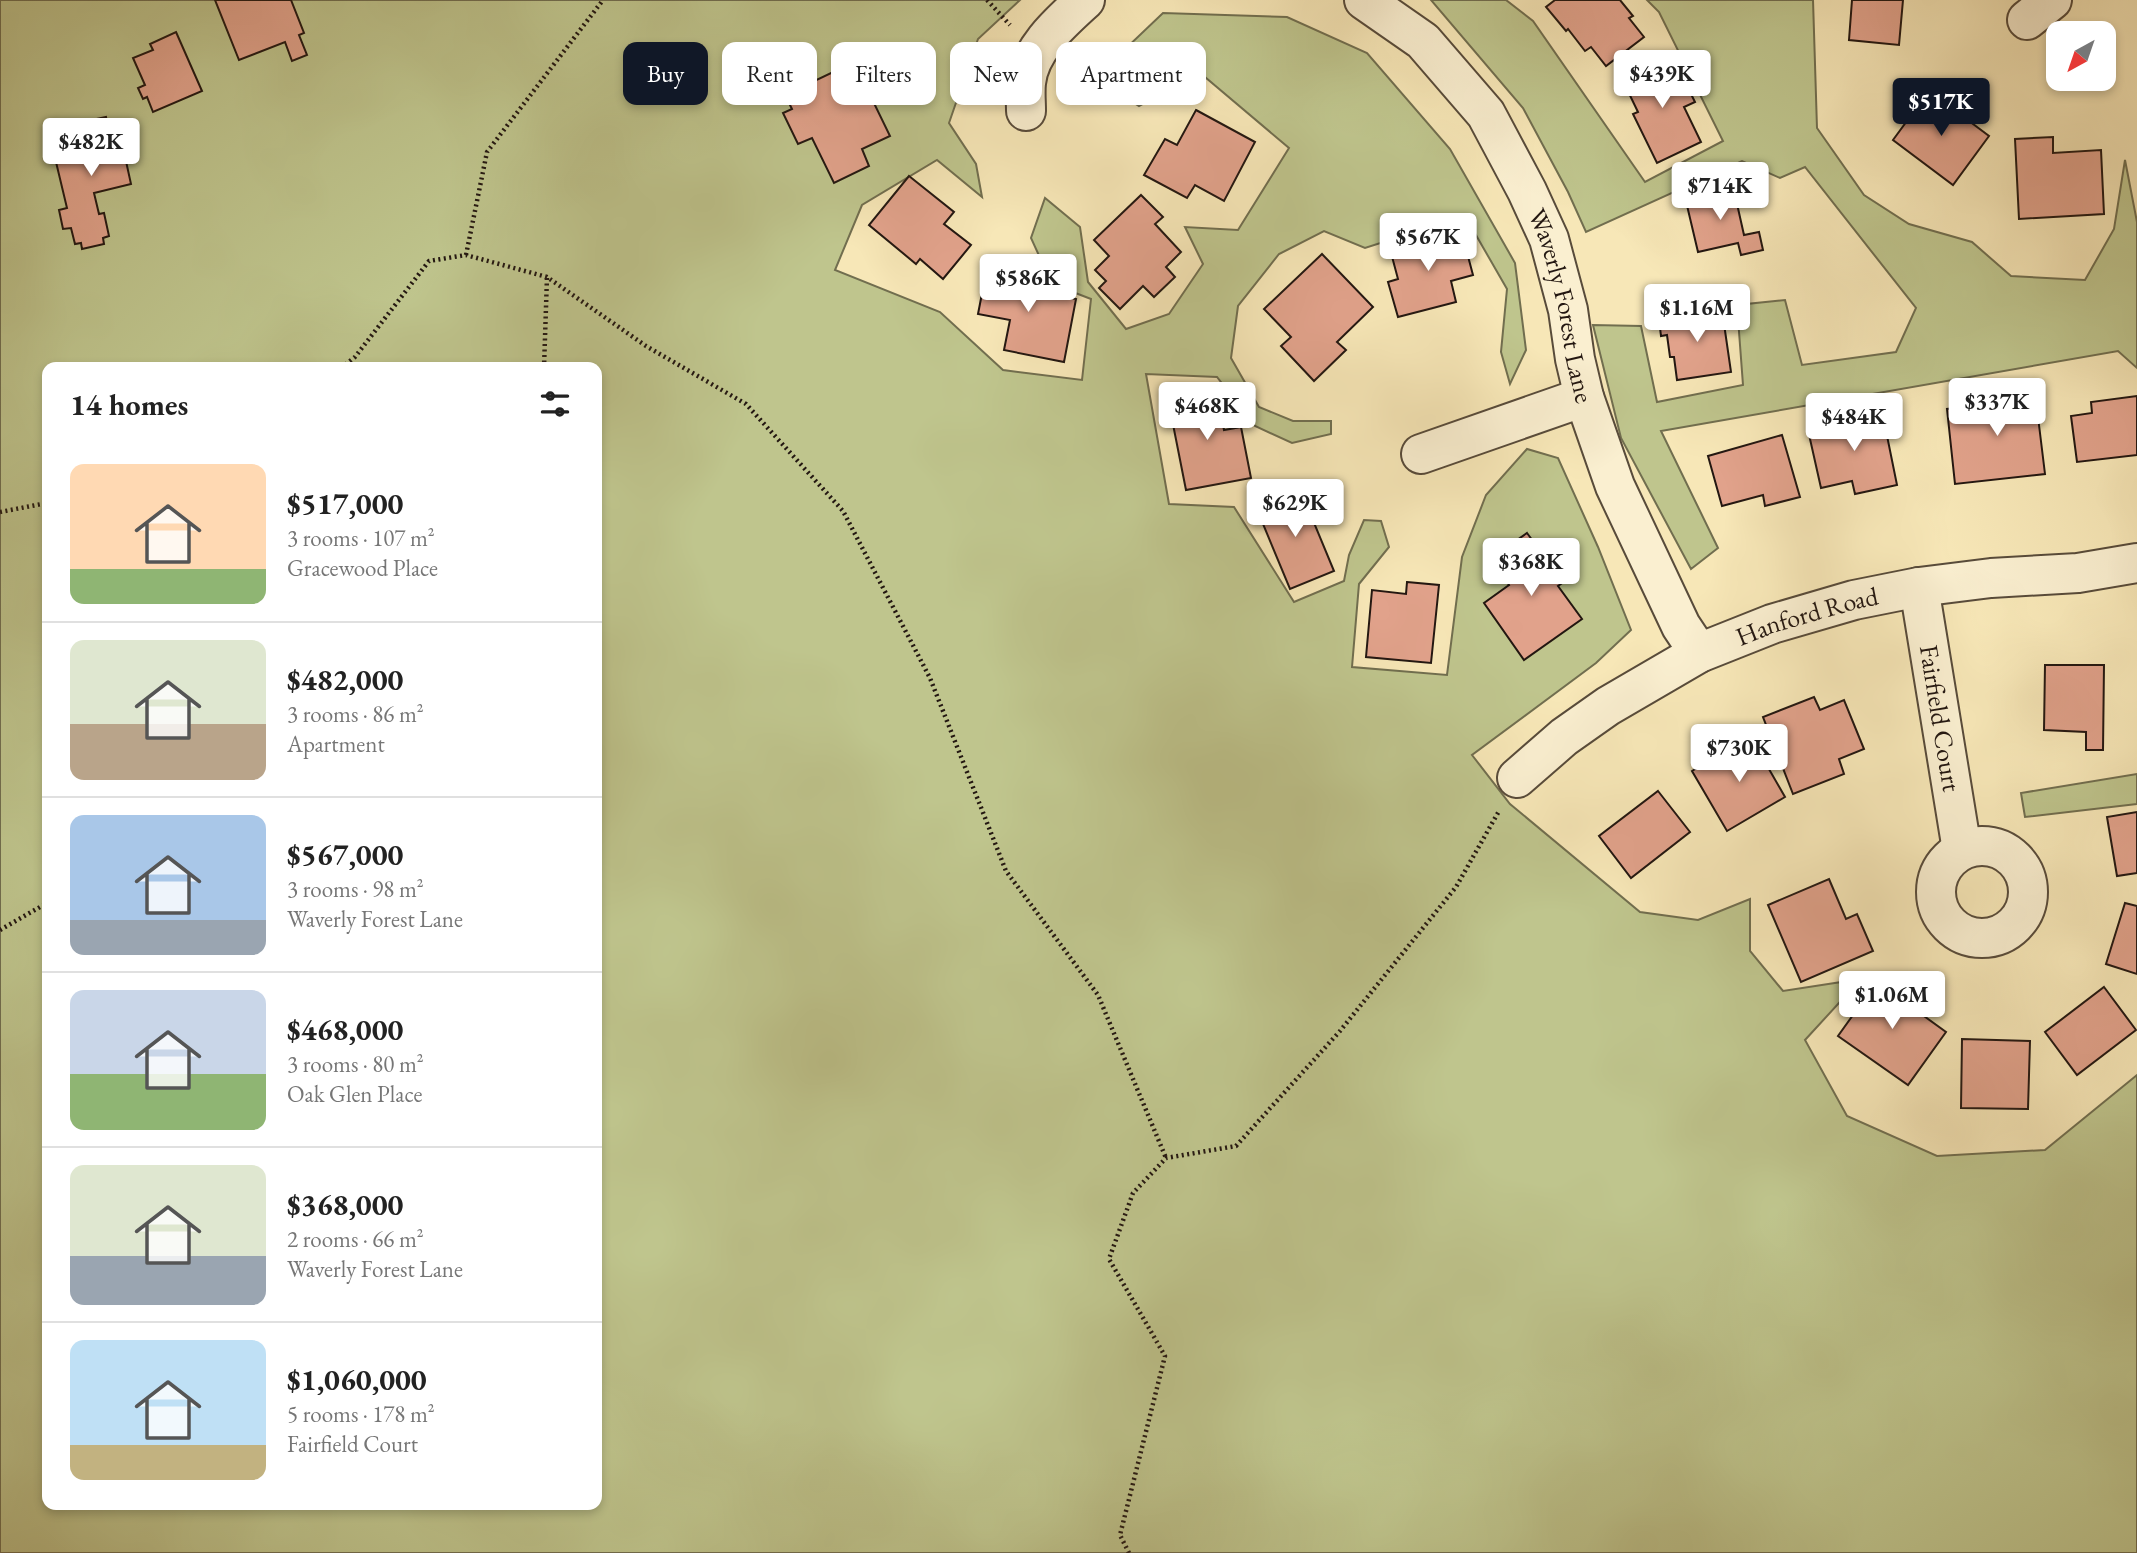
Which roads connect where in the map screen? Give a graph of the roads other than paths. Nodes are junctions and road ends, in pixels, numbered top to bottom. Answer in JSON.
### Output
{"nodes":[{"id":1,"x":1085,"y":0,"type":"edge"},
{"id":2,"x":1364,"y":0,"type":"edge"},
{"id":3,"x":1026,"y":111,"type":"dead end"},
{"id":4,"x":1584,"y":397,"type":"junction"},
{"id":5,"x":1421,"y":454,"type":"dead end"},
{"id":6,"x":2137,"y":563,"type":"edge"},
{"id":7,"x":1919,"y":587,"type":"junction"},
{"id":8,"x":1699,"y":653,"type":"junction"},
{"id":9,"x":1517,"y":778,"type":"road end"},
{"id":10,"x":1962,"y":850,"type":"dead end"}],
"edges":[{"from":1,"to":3,"type":"street"},
{"from":2,"to":4,"type":"street","name":"Waverly Forest Lane"},
{"from":4,"to":5,"type":"street"},
{"from":4,"to":8,"type":"street","name":"Waverly Forest Lane"},
{"from":6,"to":7,"type":"street","name":"Hanford Road"},
{"from":7,"to":8,"type":"street","name":"Hanford Road"},
{"from":7,"to":10,"type":"street","name":"Fairfield Court"},
{"from":8,"to":9,"type":"street","name":"Hanford Road"}]}
